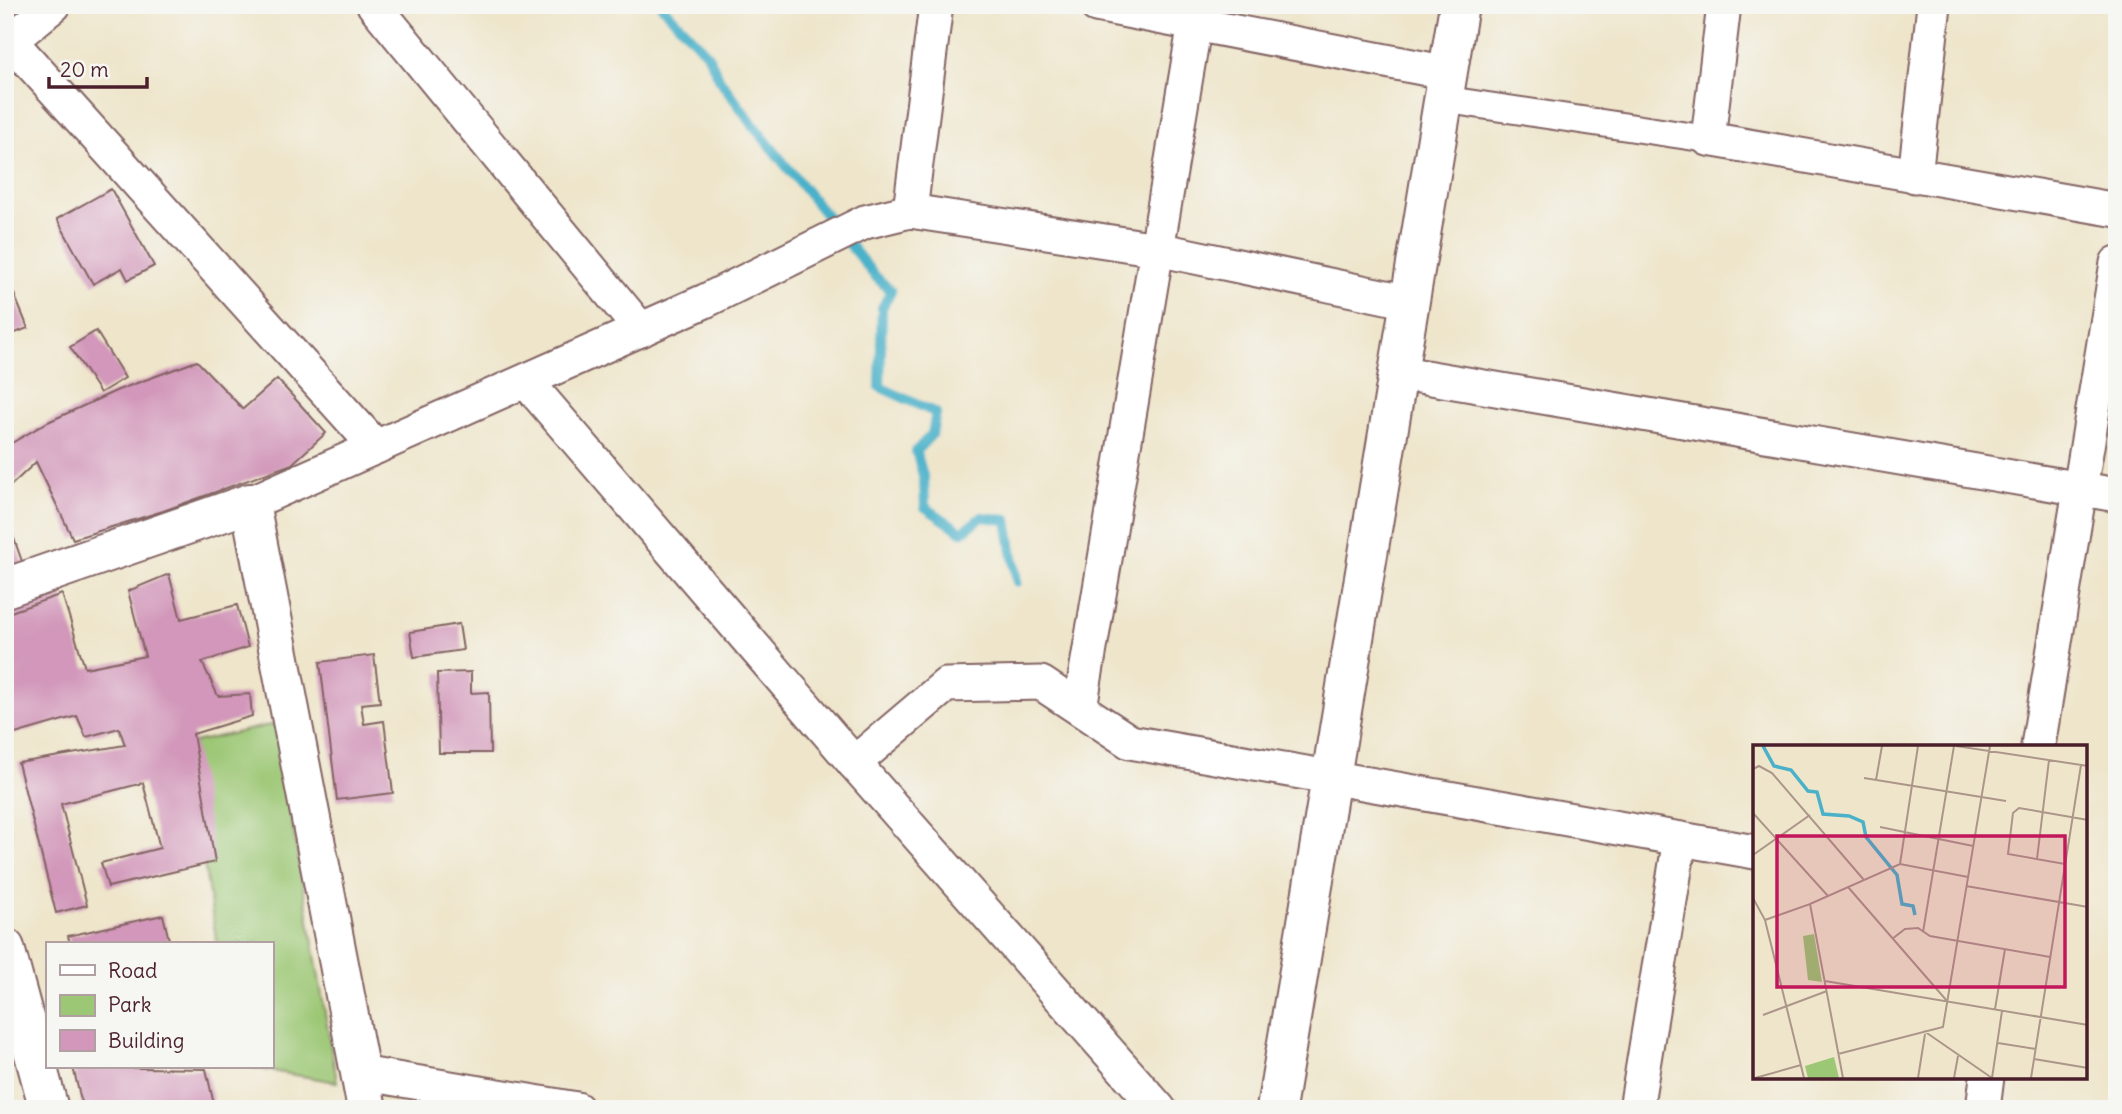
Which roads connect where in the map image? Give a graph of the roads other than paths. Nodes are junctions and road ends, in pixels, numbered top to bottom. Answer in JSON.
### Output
{"nodes":[{"id":1,"x":54,"y":5,"type":"edge"},
{"id":2,"x":374,"y":5,"type":"edge"},
{"id":3,"x":936,"y":5,"type":"edge"},
{"id":4,"x":1096,"y":5,"type":"edge"},
{"id":5,"x":1459,"y":5,"type":"edge"},
{"id":6,"x":1724,"y":5,"type":"edge"},
{"id":7,"x":1934,"y":5,"type":"edge"},
{"id":8,"x":1196,"y":15,"type":"edge"},
{"id":9,"x":7,"y":41,"type":"edge"},
{"id":10,"x":1444,"y":86,"type":"junction"},
{"id":11,"x":1708,"y":139,"type":"junction"},
{"id":12,"x":1915,"y":176,"type":"junction"},
{"id":13,"x":2117,"y":210,"type":"edge"},
{"id":14,"x":910,"y":211,"type":"junction"},
{"id":15,"x":1157,"y":249,"type":"junction"},
{"id":16,"x":2117,"y":263,"type":"edge"},
{"id":17,"x":1410,"y":302,"type":"junction"},
{"id":18,"x":641,"y":330,"type":"junction"},
{"id":19,"x":1396,"y":372,"type":"junction"},
{"id":20,"x":526,"y":381,"type":"junction"},
{"id":21,"x":376,"y":447,"type":"junction"},
{"id":22,"x":2081,"y":489,"type":"junction"},
{"id":23,"x":2117,"y":495,"type":"edge"},
{"id":24,"x":250,"y":503,"type":"junction"},
{"id":25,"x":5,"y":588,"type":"edge"},
{"id":26,"x":1080,"y":708,"type":"junction"},
{"id":27,"x":2038,"y":745,"type":"edge"},
{"id":28,"x":854,"y":762,"type":"junction"},
{"id":29,"x":1330,"y":777,"type":"junction"},
{"id":30,"x":1680,"y":839,"type":"junction"},
{"id":31,"x":1753,"y":852,"type":"edge"},
{"id":32,"x":5,"y":948,"type":"edge"},
{"id":33,"x":1987,"y":1079,"type":"edge"},
{"id":34,"x":364,"y":1091,"type":"edge"},
{"id":35,"x":49,"y":1109,"type":"edge"},
{"id":36,"x":577,"y":1109,"type":"edge"},
{"id":37,"x":1159,"y":1109,"type":"edge"},
{"id":38,"x":1276,"y":1109,"type":"edge"},
{"id":39,"x":1636,"y":1109,"type":"edge"},
{"id":40,"x":1983,"y":1109,"type":"edge"}],
"edges":[{"from":1,"to":9,"type":"street"},
{"from":2,"to":18,"type":"street"},
{"from":3,"to":14,"type":"street"},
{"from":4,"to":8,"type":"street"},
{"from":5,"to":10,"type":"street"},
{"from":6,"to":11,"type":"street"},
{"from":7,"to":12,"type":"street"},
{"from":8,"to":10,"type":"street"},
{"from":8,"to":15,"type":"street"},
{"from":9,"to":21,"type":"street"},
{"from":10,"to":11,"type":"street"},
{"from":10,"to":17,"type":"street"},
{"from":11,"to":12,"type":"street"},
{"from":12,"to":13,"type":"street"},
{"from":14,"to":15,"type":"street"},
{"from":14,"to":18,"type":"street"},
{"from":15,"to":17,"type":"street"},
{"from":15,"to":26,"type":"street"},
{"from":16,"to":22,"type":"street"},
{"from":17,"to":19,"type":"street"},
{"from":18,"to":20,"type":"street"},
{"from":19,"to":22,"type":"street"},
{"from":19,"to":29,"type":"street"},
{"from":20,"to":21,"type":"street"},
{"from":20,"to":28,"type":"street"},
{"from":21,"to":24,"type":"street"},
{"from":22,"to":23,"type":"street"},
{"from":22,"to":27,"type":"street"},
{"from":24,"to":25,"type":"street"},
{"from":24,"to":34,"type":"street"},
{"from":26,"to":28,"type":"street"},
{"from":26,"to":29,"type":"street"},
{"from":28,"to":37,"type":"street"},
{"from":29,"to":30,"type":"street"},
{"from":29,"to":38,"type":"street"},
{"from":30,"to":31,"type":"street"},
{"from":30,"to":39,"type":"street"},
{"from":32,"to":35,"type":"street"},
{"from":33,"to":40,"type":"street"},
{"from":34,"to":36,"type":"street"}]}
